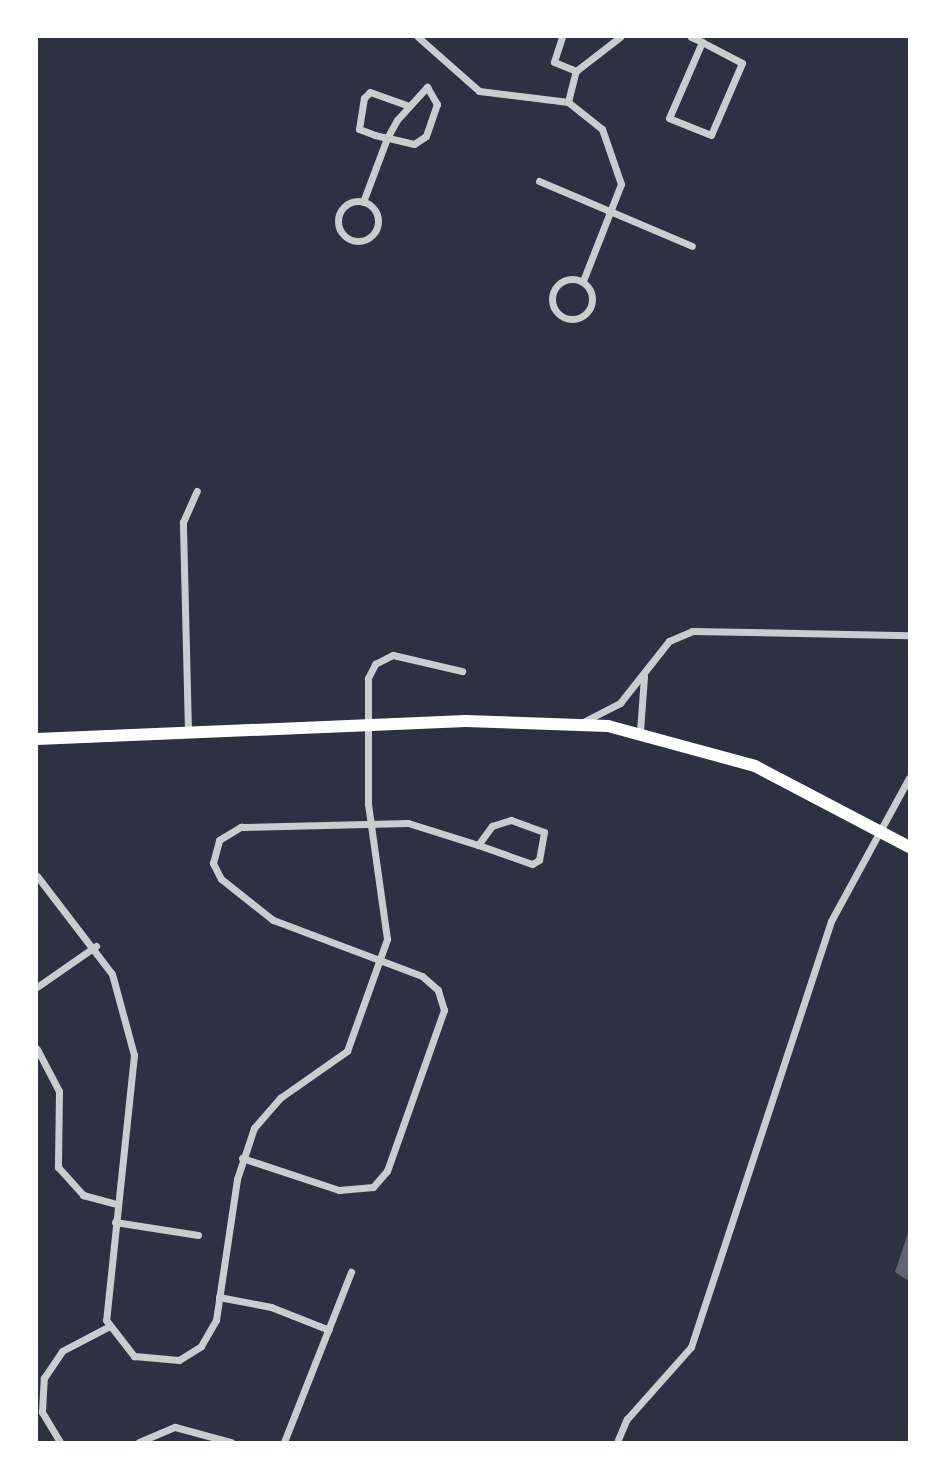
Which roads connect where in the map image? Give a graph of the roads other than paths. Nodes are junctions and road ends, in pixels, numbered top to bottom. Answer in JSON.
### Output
{"nodes":[{"id":1,"x":418,"y":37,"type":"edge"},
{"id":2,"x":562,"y":37,"type":"edge"},
{"id":3,"x":620,"y":37,"type":"edge"},
{"id":4,"x":691,"y":37,"type":"edge"},
{"id":5,"x":702,"y":42,"type":"junction"},
{"id":6,"x":576,"y":71,"type":"junction"},
{"id":7,"x":568,"y":102,"type":"junction"},
{"id":8,"x":409,"y":106,"type":"junction"},
{"id":9,"x":387,"y":138,"type":"junction"},
{"id":10,"x":538,"y":181,"type":"dead end"},
{"id":11,"x":363,"y":202,"type":"junction"},
{"id":12,"x":611,"y":212,"type":"junction"},
{"id":13,"x":692,"y":246,"type":"dead end"},
{"id":14,"x":583,"y":281,"type":"junction"},
{"id":15,"x":197,"y":491,"type":"dead end"},
{"id":16,"x":909,"y":635,"type":"edge"},
{"id":17,"x":650,"y":663,"type":"junction"},
{"id":18,"x":462,"y":671,"type":"dead end"},
{"id":19,"x":580,"y":723,"type":"junction"},
{"id":20,"x":364,"y":728,"type":"junction"},
{"id":21,"x":188,"y":731,"type":"junction"},
{"id":22,"x":640,"y":732,"type":"junction"},
{"id":23,"x":37,"y":739,"type":"edge"},
{"id":24,"x":909,"y":778,"type":"edge"},
{"id":25,"x":371,"y":824,"type":"junction"},
{"id":26,"x":880,"y":830,"type":"junction"},
{"id":27,"x":478,"y":845,"type":"junction"},
{"id":28,"x":909,"y":847,"type":"edge"},
{"id":29,"x":37,"y":876,"type":"edge"},
{"id":30,"x":96,"y":946,"type":"junction"},
{"id":31,"x":381,"y":961,"type":"junction"},
{"id":32,"x":37,"y":987,"type":"edge"},
{"id":33,"x":37,"y":1049,"type":"edge"},
{"id":34,"x":242,"y":1158,"type":"junction"},
{"id":35,"x":117,"y":1203,"type":"junction"},
{"id":36,"x":116,"y":1222,"type":"junction"},
{"id":37,"x":198,"y":1235,"type":"dead end"},
{"id":38,"x":351,"y":1272,"type":"dead end"},
{"id":39,"x":219,"y":1297,"type":"junction"},
{"id":40,"x":108,"y":1327,"type":"junction"},
{"id":41,"x":329,"y":1330,"type":"junction"},
{"id":42,"x":60,"y":1442,"type":"edge"},
{"id":43,"x":139,"y":1442,"type":"edge"},
{"id":44,"x":231,"y":1442,"type":"edge"},
{"id":45,"x":284,"y":1442,"type":"edge"},
{"id":46,"x":618,"y":1442,"type":"edge"}],
"edges":[{"from":1,"to":7,"type":"street"},
{"from":2,"to":6,"type":"street"},
{"from":3,"to":6,"type":"street"},
{"from":4,"to":5,"type":"street"},
{"from":5,"to":5,"type":"street"},
{"from":6,"to":7,"type":"street"},
{"from":7,"to":12,"type":"street"},
{"from":8,"to":9,"type":"street"},
{"from":8,"to":9,"type":"street"},
{"from":8,"to":9,"type":"street"},
{"from":9,"to":11,"type":"street"},
{"from":10,"to":12,"type":"street"},
{"from":11,"to":11,"type":"street"},
{"from":12,"to":13,"type":"street"},
{"from":12,"to":14,"type":"street"},
{"from":14,"to":14,"type":"street"},
{"from":15,"to":21,"type":"street"},
{"from":16,"to":17,"type":"street"},
{"from":17,"to":19,"type":"street"},
{"from":17,"to":22,"type":"street"},
{"from":18,"to":20,"type":"street"},
{"from":19,"to":20,"type":"main road"},
{"from":19,"to":22,"type":"main road"},
{"from":20,"to":21,"type":"main road"},
{"from":20,"to":25,"type":"street"},
{"from":21,"to":23,"type":"main road"},
{"from":22,"to":26,"type":"main road"},
{"from":24,"to":26,"type":"street"},
{"from":25,"to":27,"type":"street"},
{"from":25,"to":31,"type":"street"},
{"from":25,"to":31,"type":"street"},
{"from":26,"to":28,"type":"main road"},
{"from":26,"to":46,"type":"street"},
{"from":27,"to":27,"type":"street"},
{"from":29,"to":30,"type":"street"},
{"from":30,"to":32,"type":"street"},
{"from":30,"to":35,"type":"street"},
{"from":31,"to":34,"type":"street"},
{"from":31,"to":34,"type":"street"},
{"from":33,"to":35,"type":"street"},
{"from":34,"to":39,"type":"street"},
{"from":35,"to":36,"type":"street"},
{"from":36,"to":37,"type":"street"},
{"from":36,"to":40,"type":"street"},
{"from":38,"to":41,"type":"street"},
{"from":39,"to":40,"type":"street"},
{"from":39,"to":41,"type":"street"},
{"from":40,"to":42,"type":"street"},
{"from":41,"to":45,"type":"street"},
{"from":43,"to":44,"type":"street"}]}
